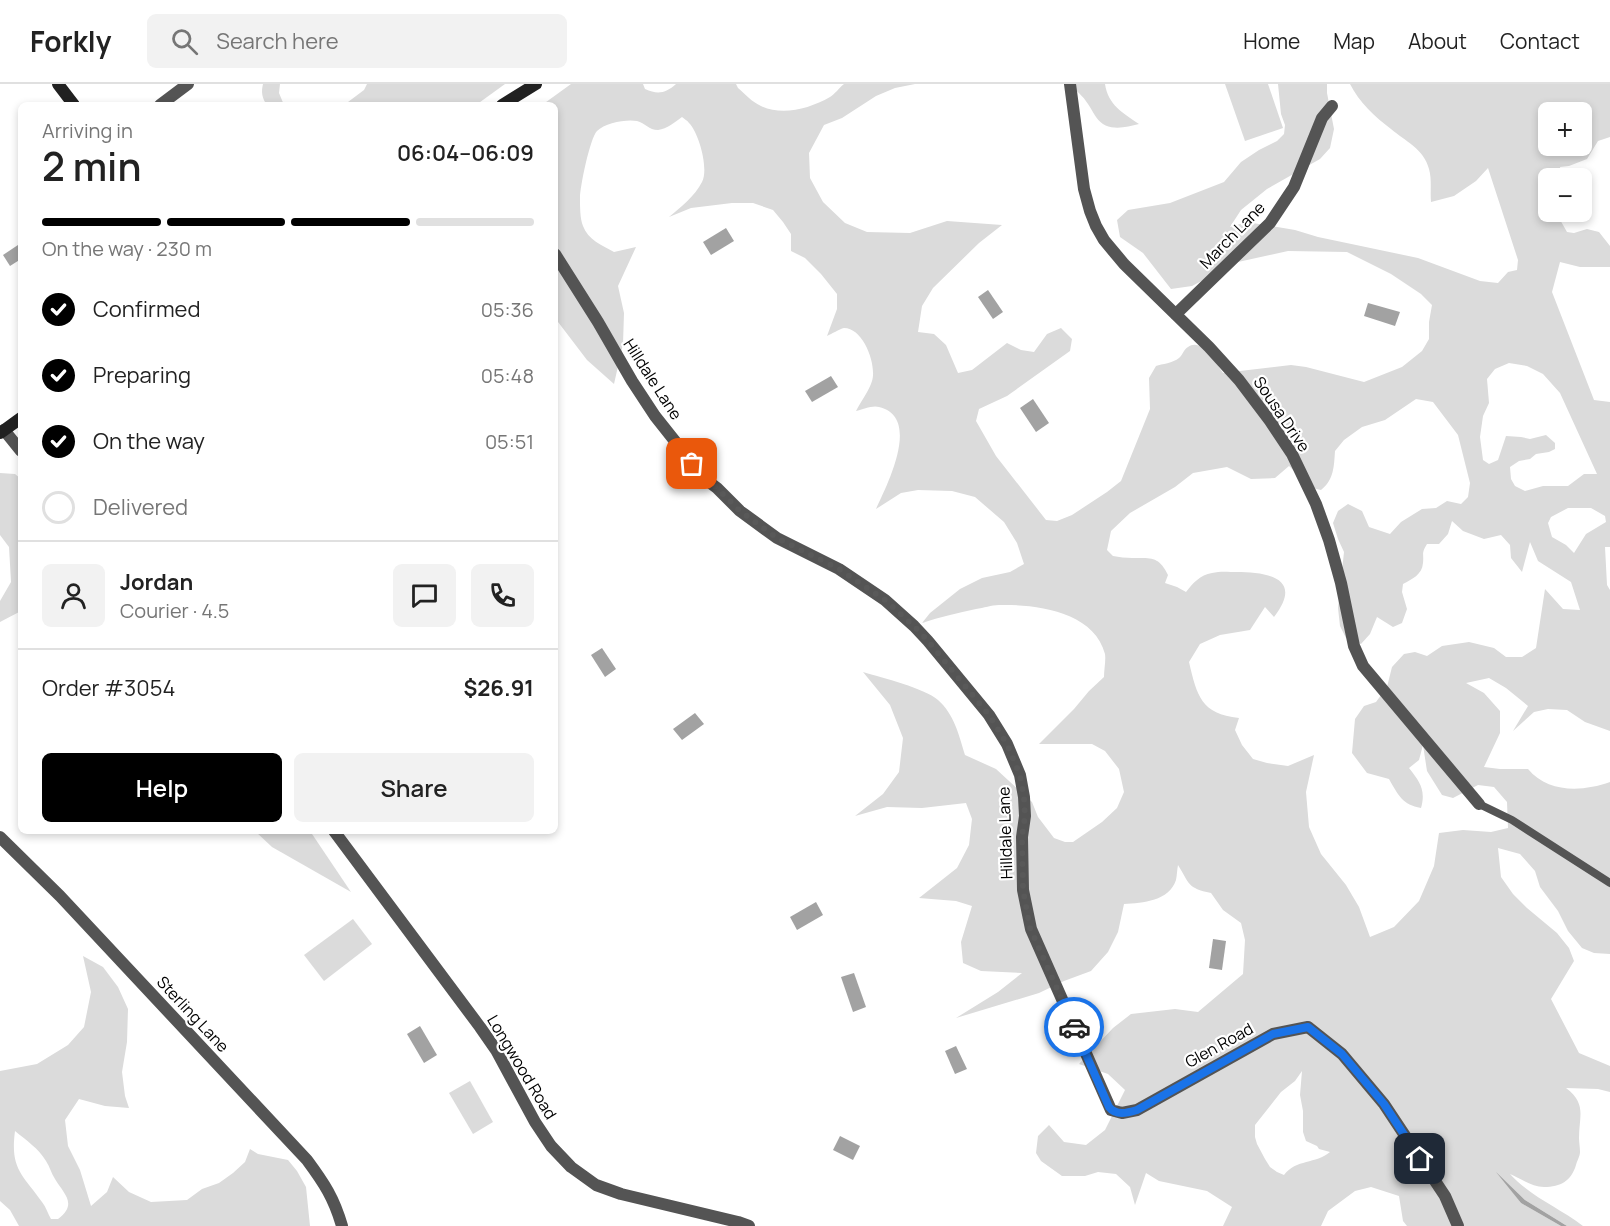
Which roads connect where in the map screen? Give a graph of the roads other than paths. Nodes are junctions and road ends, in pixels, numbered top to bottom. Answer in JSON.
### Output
{"nodes":[{"id":1,"x":58,"y":84,"type":"edge"},
{"id":2,"x":188,"y":84,"type":"edge"},
{"id":3,"x":536,"y":84,"type":"edge"},
{"id":4,"x":1070,"y":84,"type":"edge"},
{"id":5,"x":72,"y":102,"type":"edge"},
{"id":6,"x":164,"y":102,"type":"edge"},
{"id":7,"x":507,"y":102,"type":"edge"},
{"id":8,"x":1332,"y":106,"type":"dead end"},
{"id":9,"x":558,"y":260,"type":"edge"},
{"id":10,"x":1176,"y":314,"type":"junction"},
{"id":11,"x":18,"y":420,"type":"edge"},
{"id":12,"x":2,"y":432,"type":"edge"},
{"id":13,"x":18,"y":448,"type":"edge"},
{"id":14,"x":1479,"y":804,"type":"joint"},
{"id":15,"x":336,"y":834,"type":"edge"},
{"id":16,"x":0,"y":837,"type":"edge"},
{"id":17,"x":1610,"y":882,"type":"edge"},
{"id":18,"x":1117,"y":1112,"type":"joint"},
{"id":19,"x":342,"y":1226,"type":"edge"},
{"id":20,"x":748,"y":1226,"type":"edge"},
{"id":21,"x":1458,"y":1226,"type":"edge"}],
"edges":[{"from":1,"to":5,"type":"main road"},
{"from":2,"to":6,"type":"street"},
{"from":3,"to":7,"type":"main road"},
{"from":4,"to":10,"type":"street","name":"Sousa Drive"},
{"from":8,"to":10,"type":"street","name":"March Lane"},
{"from":9,"to":18,"type":"street","name":"Hilldale Lane"},
{"from":10,"to":14,"type":"street","name":"Sousa Drive"},
{"from":11,"to":12,"type":"main road"},
{"from":12,"to":13,"type":"street"},
{"from":14,"to":17,"type":"lane"},
{"from":15,"to":20,"type":"street","name":"Longwood Road"},
{"from":16,"to":19,"type":"street","name":"Sterling Lane"},
{"from":18,"to":21,"type":"street","name":"Glen Road"}]}
